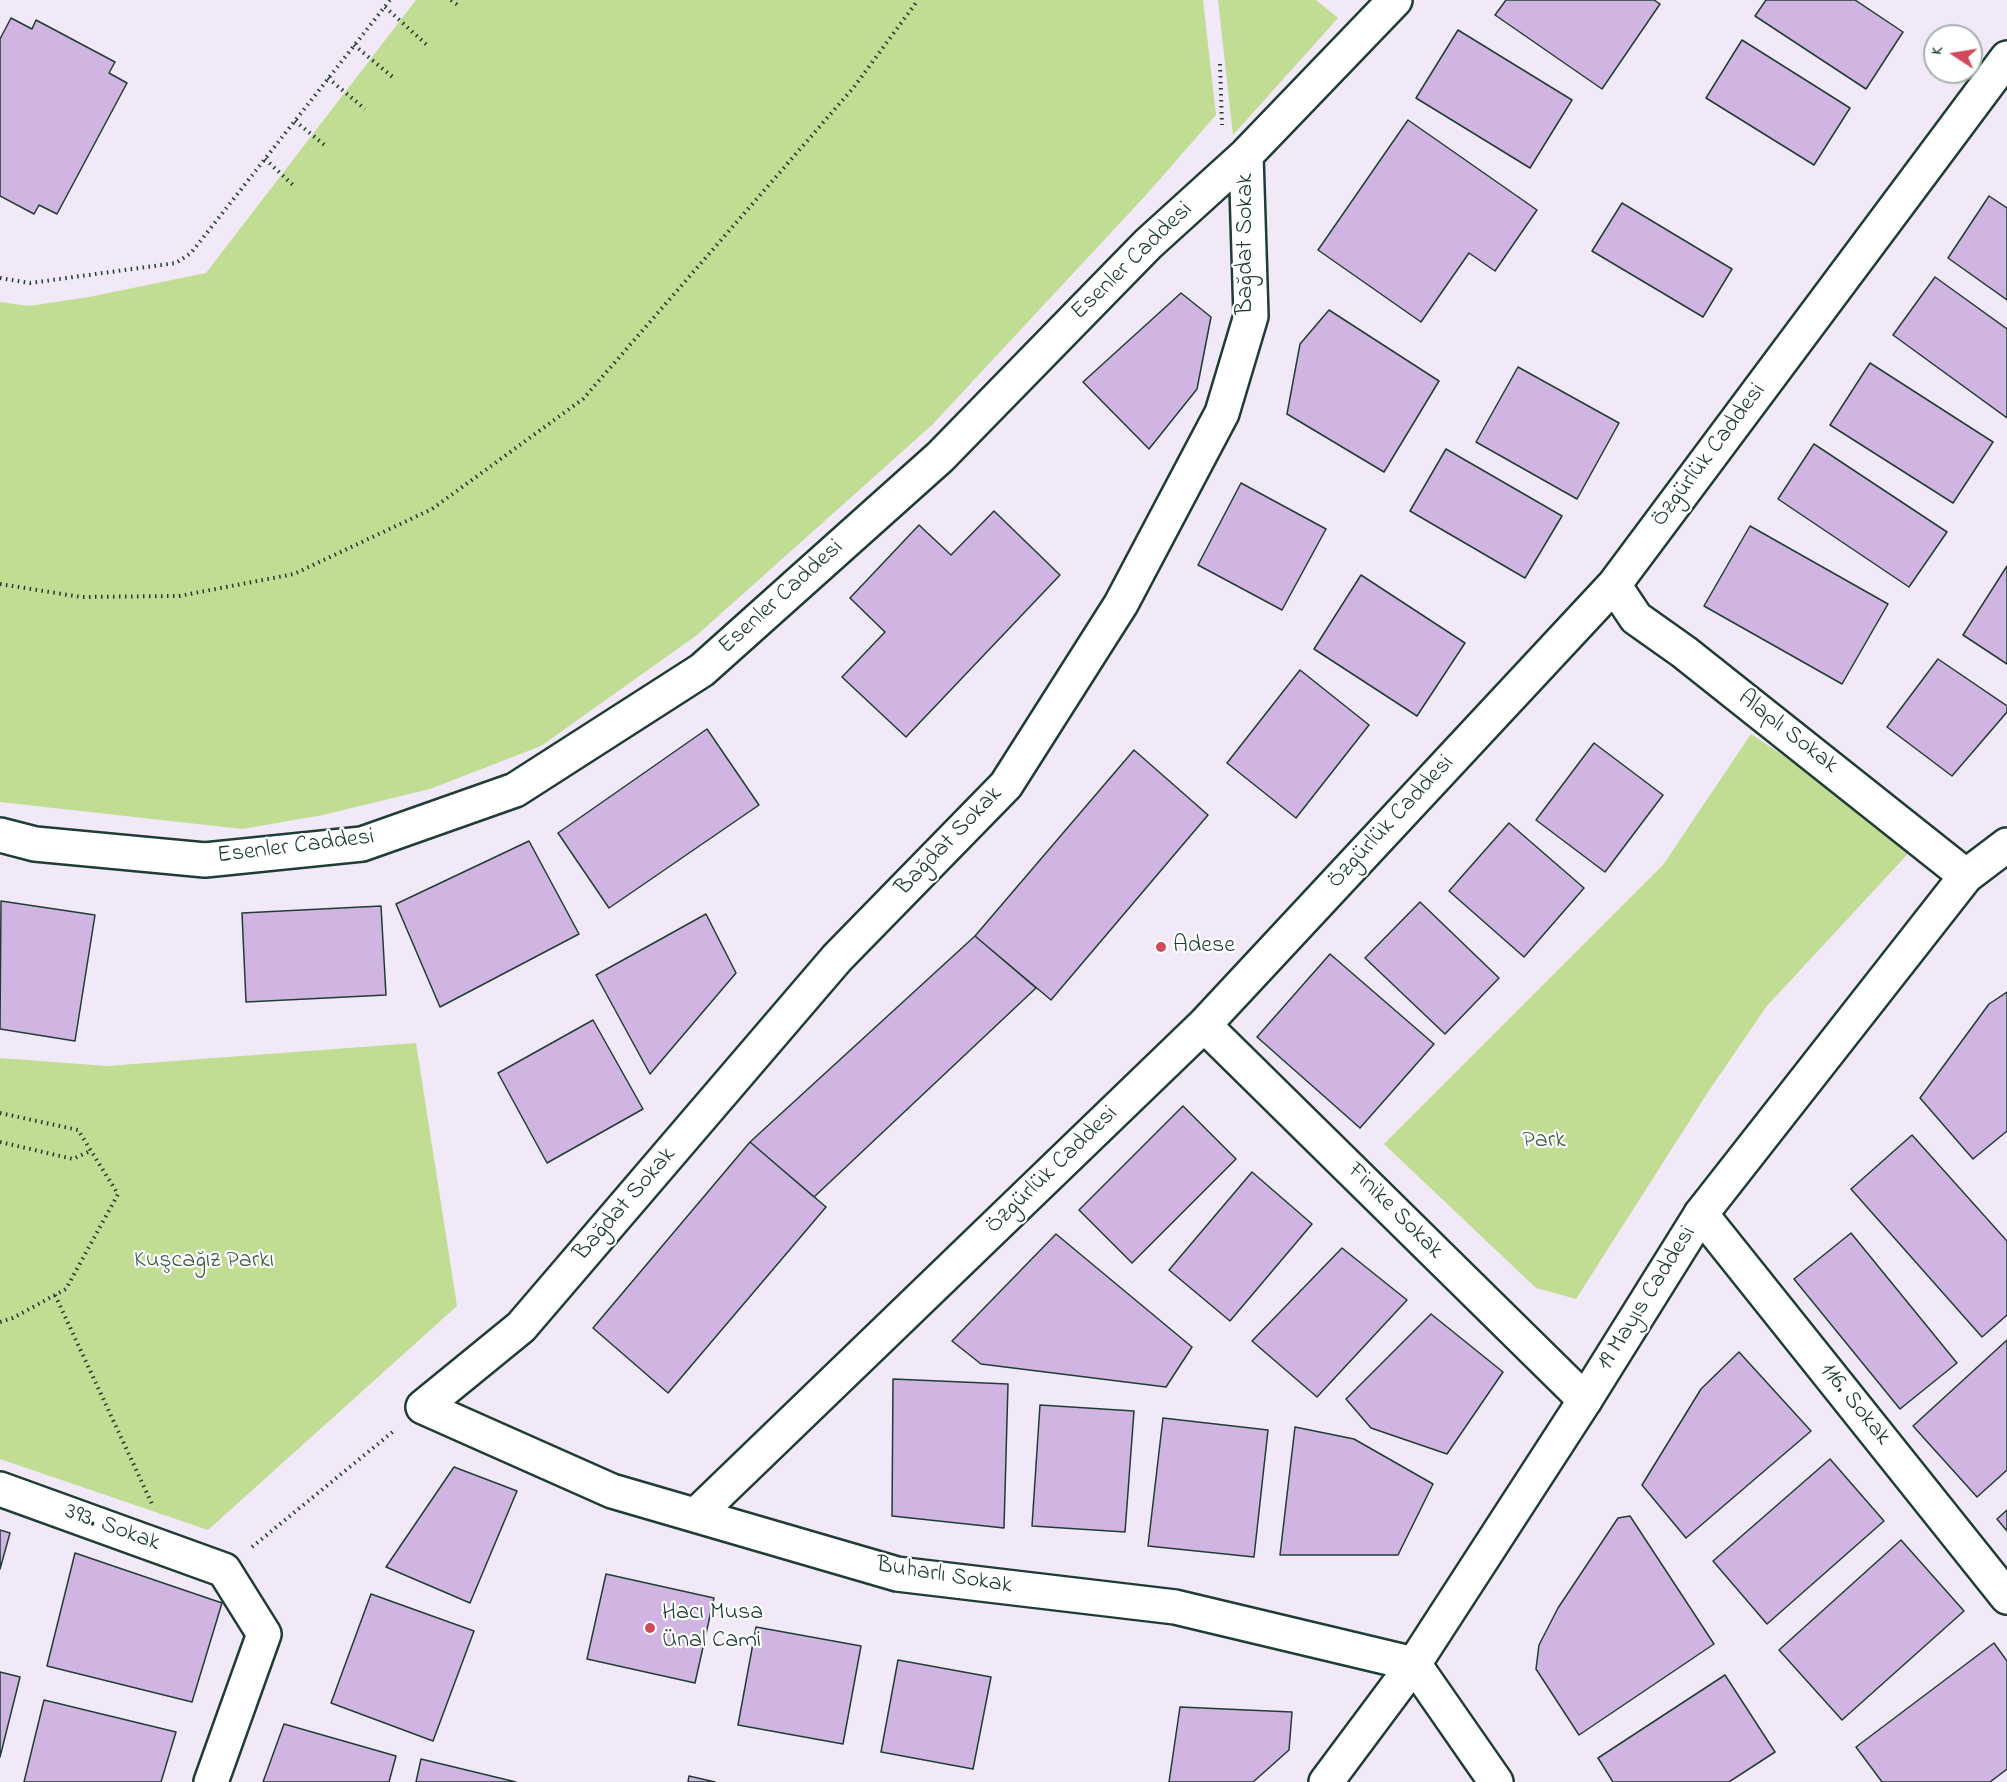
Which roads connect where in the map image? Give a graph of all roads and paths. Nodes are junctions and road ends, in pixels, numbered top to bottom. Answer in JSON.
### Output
{"nodes":[{"id":1,"x":390,"y":0,"type":"edge"},
{"id":2,"x":451,"y":0,"type":"edge"},
{"id":3,"x":918,"y":0,"type":"edge"},
{"id":4,"x":1395,"y":0,"type":"edge"},
{"id":5,"x":459,"y":6,"type":"dead end"},
{"id":6,"x":384,"y":7,"type":"junction"},
{"id":7,"x":354,"y":45,"type":"junction"},
{"id":8,"x":427,"y":45,"type":"dead end"},
{"id":9,"x":2007,"y":58,"type":"edge"},
{"id":10,"x":1220,"y":64,"type":"dead end"},
{"id":11,"x":328,"y":78,"type":"junction"},
{"id":12,"x":394,"y":79,"type":"dead end"},
{"id":13,"x":365,"y":109,"type":"dead end"},
{"id":14,"x":295,"y":121,"type":"junction"},
{"id":15,"x":1222,"y":131,"type":"dead end"},
{"id":16,"x":327,"y":147,"type":"dead end"},
{"id":17,"x":1246,"y":155,"type":"junction"},
{"id":18,"x":265,"y":159,"type":"junction"},
{"id":19,"x":294,"y":186,"type":"dead end"},
{"id":20,"x":0,"y":278,"type":"edge"},
{"id":21,"x":0,"y":584,"type":"edge"},
{"id":22,"x":1614,"y":585,"type":"junction"},
{"id":23,"x":0,"y":836,"type":"edge"},
{"id":24,"x":2007,"y":845,"type":"edge"},
{"id":25,"x":1966,"y":876,"type":"junction"},
{"id":26,"x":1204,"y":1024,"type":"junction"},
{"id":27,"x":0,"y":1113,"type":"edge"},
{"id":28,"x":0,"y":1142,"type":"edge"},
{"id":29,"x":90,"y":1152,"type":"junction"},
{"id":30,"x":1701,"y":1214,"type":"junction"},
{"id":31,"x":54,"y":1294,"type":"junction"},
{"id":32,"x":0,"y":1322,"type":"edge"},
{"id":33,"x":1585,"y":1400,"type":"junction"},
{"id":34,"x":423,"y":1407,"type":"junction"},
{"id":35,"x":0,"y":1489,"type":"edge"},
{"id":36,"x":696,"y":1515,"type":"junction"},
{"id":37,"x":174,"y":1551,"type":"junction"},
{"id":38,"x":224,"y":1570,"type":"junction"},
{"id":39,"x":2007,"y":1597,"type":"edge"},
{"id":40,"x":1414,"y":1664,"type":"junction"},
{"id":41,"x":211,"y":1782,"type":"edge"},
{"id":42,"x":1326,"y":1782,"type":"edge"},
{"id":43,"x":1496,"y":1782,"type":"edge"}],
"edges":[{"from":1,"to":6,"type":"path"},
{"from":2,"to":5,"type":"path"},
{"from":3,"to":21,"type":"path"},
{"from":4,"to":17,"type":"street","name":"Esenler Caddesi"},
{"from":6,"to":7,"type":"path"},
{"from":6,"to":8,"type":"path"},
{"from":7,"to":11,"type":"path"},
{"from":7,"to":12,"type":"path"},
{"from":9,"to":22,"type":"street","name":"Özgürlük Caddesi"},
{"from":10,"to":15,"type":"path"},
{"from":11,"to":13,"type":"path"},
{"from":11,"to":14,"type":"path"},
{"from":14,"to":16,"type":"path"},
{"from":14,"to":18,"type":"path"},
{"from":17,"to":23,"type":"street","name":"Esenler Caddesi"},
{"from":17,"to":34,"type":"street","name":"Bağdat Sokak"},
{"from":18,"to":19,"type":"path"},
{"from":18,"to":20,"type":"path"},
{"from":22,"to":25,"type":"street","name":"Alaplı Sokak"},
{"from":22,"to":26,"type":"street","name":"Özgürlük Caddesi"},
{"from":24,"to":25,"type":"street","name":"19 Mayıs Caddesi"},
{"from":25,"to":30,"type":"street","name":"19 Mayıs Caddesi"},
{"from":26,"to":33,"type":"street","name":"Finike Sokak"},
{"from":26,"to":36,"type":"street","name":"Özgürlük Caddesi"},
{"from":27,"to":29,"type":"path"},
{"from":28,"to":29,"type":"path"},
{"from":29,"to":31,"type":"path"},
{"from":30,"to":33,"type":"street","name":"19 Mayıs Caddesi"},
{"from":30,"to":39,"type":"street","name":"116. Sokak"},
{"from":31,"to":32,"type":"path"},
{"from":31,"to":37,"type":"path"},
{"from":33,"to":40,"type":"street","name":"19 Mayıs Caddesi"},
{"from":34,"to":36,"type":"street","name":"Buharlı Sokak"},
{"from":34,"to":38,"type":"path"},
{"from":35,"to":37,"type":"street","name":"393. Sokak"},
{"from":36,"to":40,"type":"street","name":"Buharlı Sokak"},
{"from":37,"to":38,"type":"street","name":"393. Sokak"},
{"from":38,"to":41,"type":"street"},
{"from":40,"to":42,"type":"street","name":"19 Mayıs Caddesi"},
{"from":40,"to":43,"type":"street"}]}
